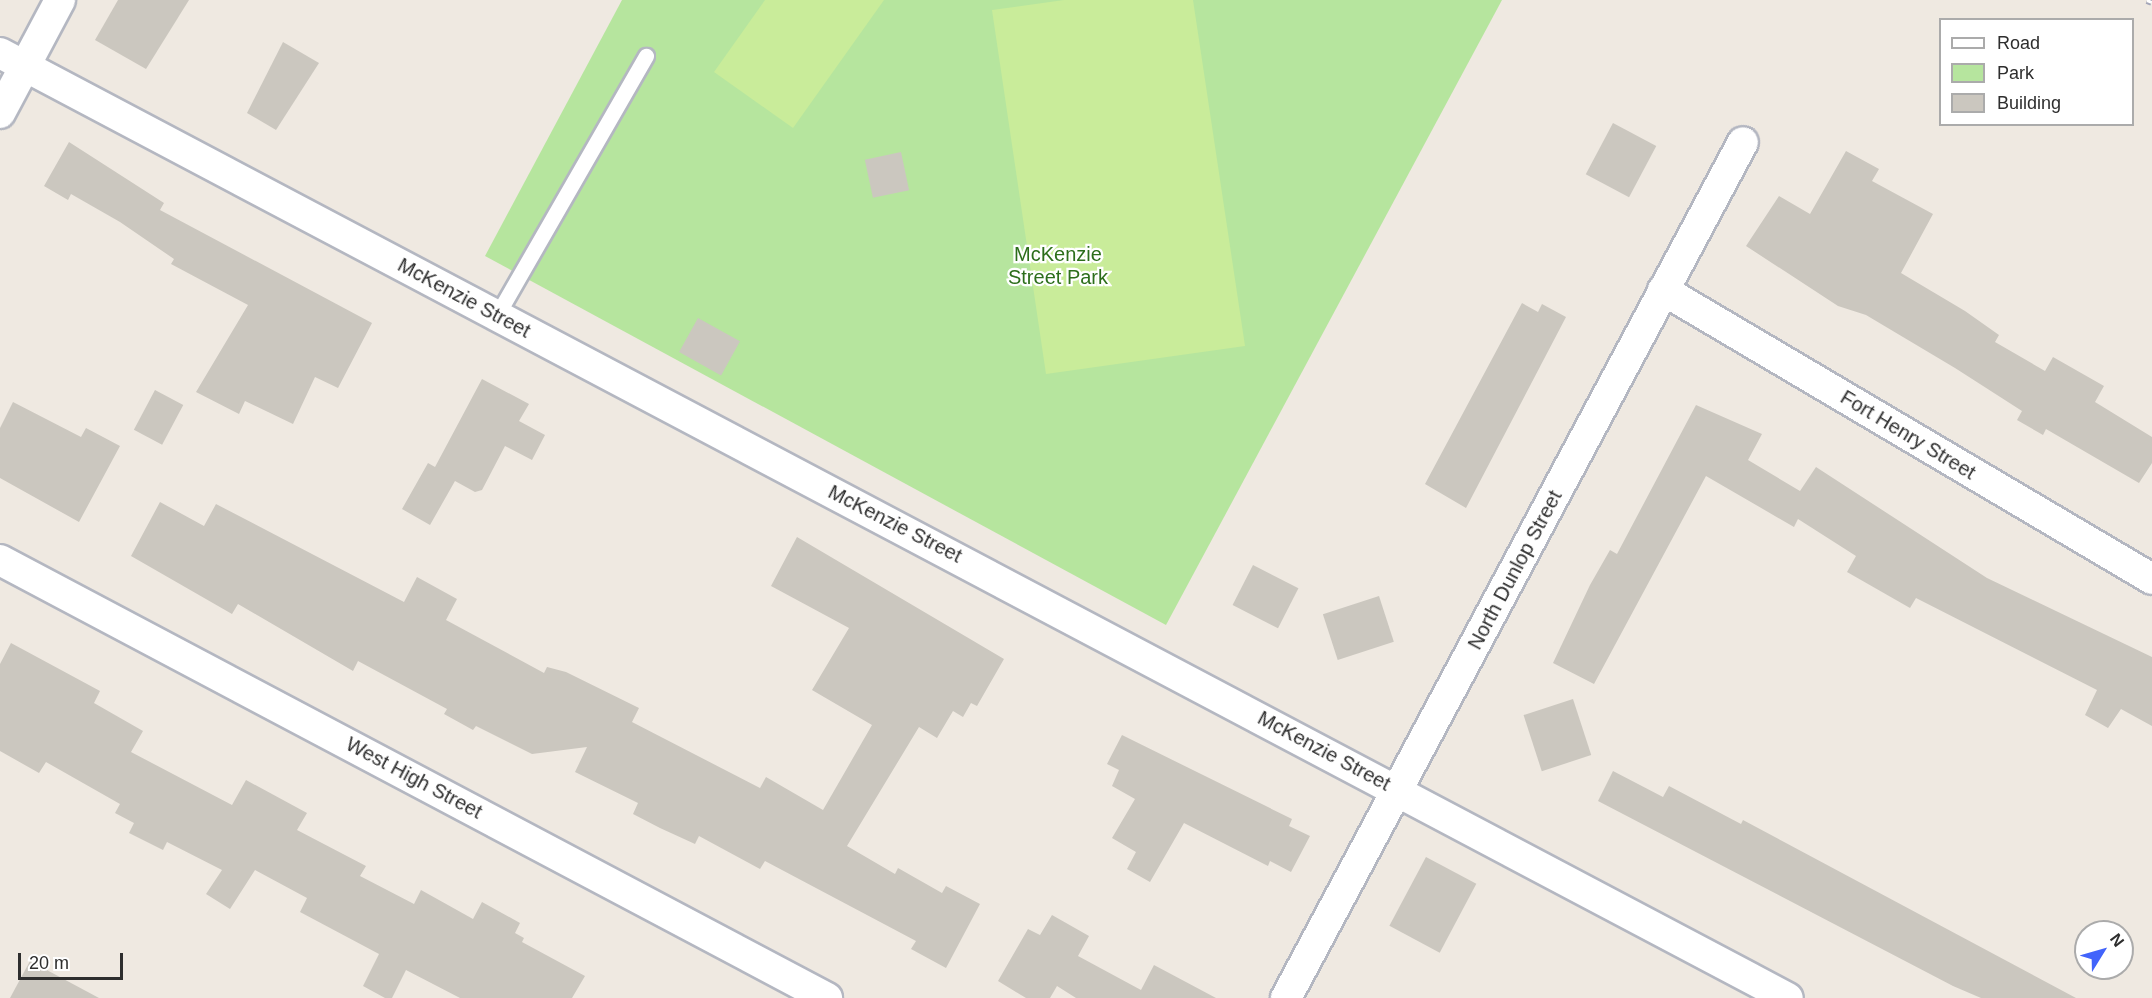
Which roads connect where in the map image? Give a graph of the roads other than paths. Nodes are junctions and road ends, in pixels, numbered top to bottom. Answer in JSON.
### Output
{"nodes":[{"id":1,"x":60,"y":0,"type":"edge"},
{"id":2,"x":646,"y":56,"type":"dead end"},
{"id":3,"x":13,"y":59,"type":"edge"},
{"id":4,"x":0,"y":113,"type":"edge"},
{"id":5,"x":1743,"y":142,"type":"dead end"},
{"id":6,"x":1663,"y":290,"type":"junction"},
{"id":7,"x":497,"y":315,"type":"junction"},
{"id":8,"x":0,"y":560,"type":"edge"},
{"id":9,"x":2152,"y":579,"type":"edge"},
{"id":10,"x":1399,"y":789,"type":"junction"},
{"id":11,"x":827,"y":998,"type":"edge"},
{"id":12,"x":1286,"y":998,"type":"edge"},
{"id":13,"x":1788,"y":998,"type":"edge"}],
"edges":[{"from":1,"to":3,"type":"street"},
{"from":2,"to":7,"type":"lane"},
{"from":3,"to":4,"type":"street"},
{"from":3,"to":7,"type":"street","name":"McKenzie Street"},
{"from":5,"to":6,"type":"street","name":"North Dunlop Street"},
{"from":6,"to":9,"type":"street","name":"Fort Henry Street"},
{"from":6,"to":10,"type":"street","name":"North Dunlop Street"},
{"from":7,"to":10,"type":"street","name":"McKenzie Street"},
{"from":8,"to":11,"type":"street","name":"West High Street"},
{"from":10,"to":12,"type":"street","name":"North Dunlop Street"},
{"from":10,"to":13,"type":"street","name":"McKenzie Street"}]}
